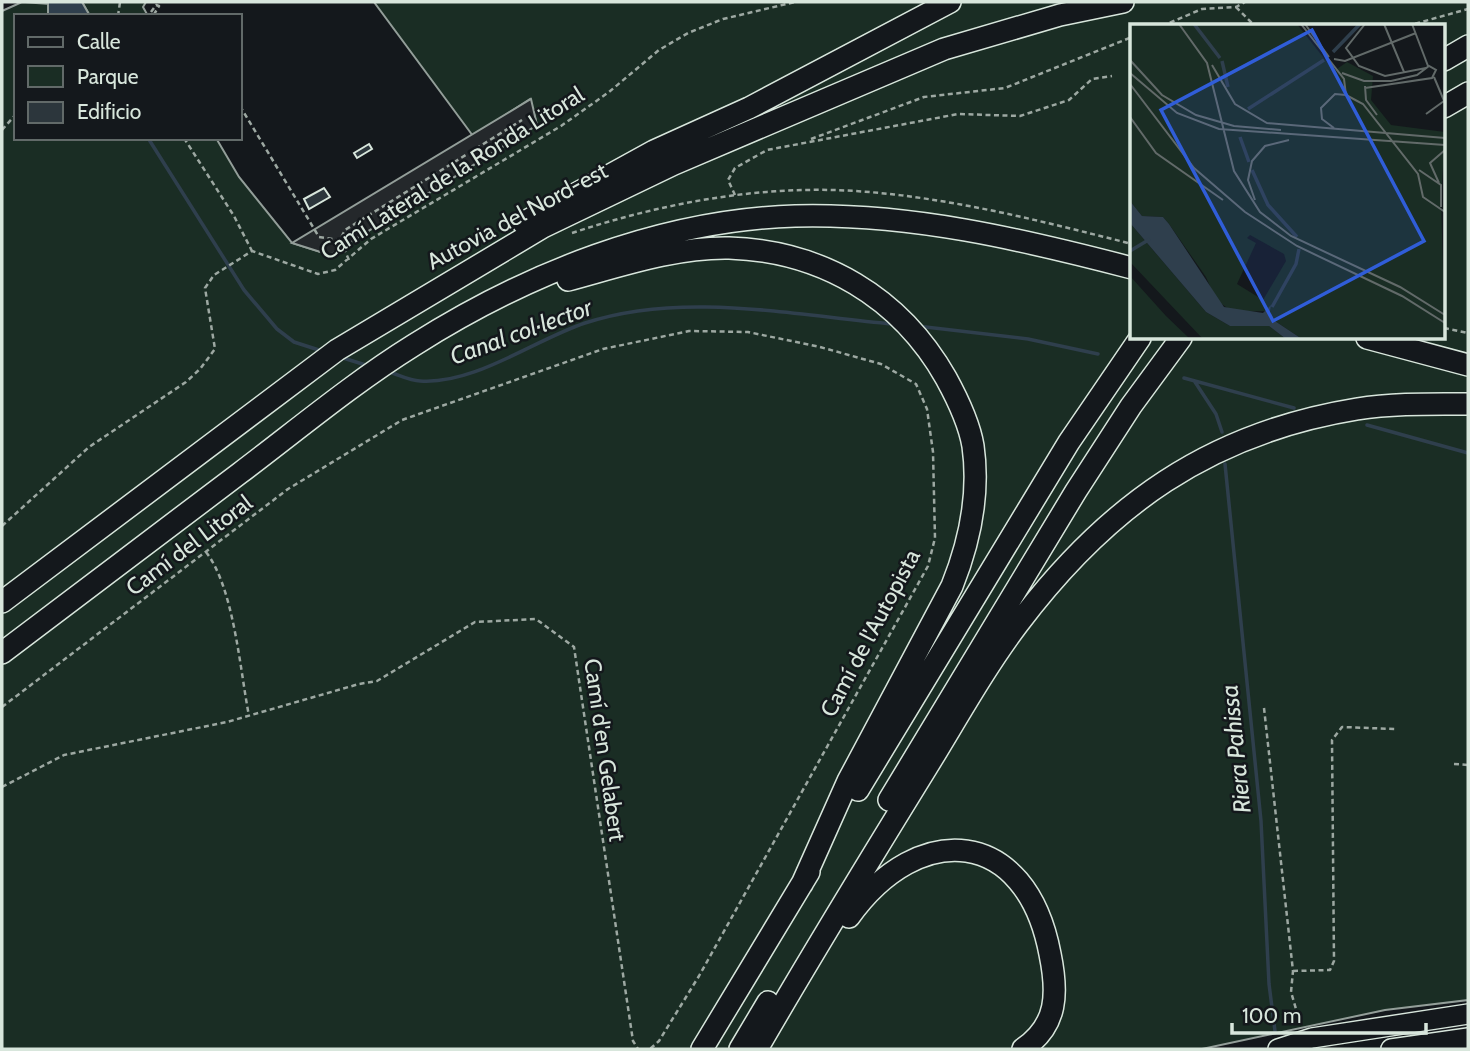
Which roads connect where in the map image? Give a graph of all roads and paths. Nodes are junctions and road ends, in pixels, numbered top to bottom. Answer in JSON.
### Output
{"nodes":[{"id":1,"x":795,"y":2,"type":"edge"},
{"id":2,"x":950,"y":2,"type":"edge"},
{"id":3,"x":1123,"y":2,"type":"edge"},
{"id":4,"x":1245,"y":2,"type":"edge"},
{"id":5,"x":1236,"y":8,"type":"junction"},
{"id":6,"x":1468,"y":9,"type":"edge"},
{"id":7,"x":1167,"y":24,"type":"edge"},
{"id":8,"x":1253,"y":24,"type":"edge"},
{"id":9,"x":1414,"y":24,"type":"edge"},
{"id":10,"x":1130,"y":38,"type":"edge"},
{"id":11,"x":1468,"y":46,"type":"edge"},
{"id":12,"x":1446,"y":59,"type":"edge"},
{"id":13,"x":1468,"y":62,"type":"edge"},
{"id":14,"x":1446,"y":74,"type":"edge"},
{"id":15,"x":1112,"y":76,"type":"dead end"},
{"id":16,"x":1468,"y":93,"type":"edge"},
{"id":17,"x":1446,"y":106,"type":"edge"},
{"id":18,"x":242,"y":109,"type":"edge"},
{"id":19,"x":14,"y":116,"type":"edge"},
{"id":20,"x":522,"y":120,"type":"dead end"},
{"id":21,"x":2,"y":130,"type":"edge"},
{"id":22,"x":185,"y":140,"type":"edge"},
{"id":23,"x":802,"y":143,"type":"junction"},
{"id":24,"x":735,"y":195,"type":"dead end"},
{"id":25,"x":340,"y":240,"type":"junction"},
{"id":26,"x":252,"y":251,"type":"junction"},
{"id":27,"x":349,"y":260,"type":"junction"},
{"id":28,"x":1124,"y":266,"type":"edge"},
{"id":29,"x":493,"y":300,"type":"junction"},
{"id":30,"x":404,"y":302,"type":"junction"},
{"id":31,"x":1446,"y":328,"type":"edge"},
{"id":32,"x":1468,"y":333,"type":"edge"},
{"id":33,"x":1138,"y":340,"type":"edge"},
{"id":34,"x":1374,"y":340,"type":"edge"},
{"id":35,"x":1423,"y":340,"type":"edge"},
{"id":36,"x":1176,"y":345,"type":"edge"},
{"id":37,"x":1468,"y":352,"type":"edge"},
{"id":38,"x":1468,"y":365,"type":"edge"},
{"id":39,"x":1468,"y":404,"type":"edge"},
{"id":40,"x":402,"y":420,"type":"joint"},
{"id":41,"x":2,"y":526,"type":"edge"},
{"id":42,"x":206,"y":552,"type":"junction"},
{"id":43,"x":2,"y":602,"type":"edge"},
{"id":44,"x":2,"y":653,"type":"edge"},
{"id":45,"x":2,"y":707,"type":"edge"},
{"id":46,"x":1264,"y":708,"type":"dead end"},
{"id":47,"x":249,"y":716,"type":"junction"},
{"id":48,"x":1395,"y":729,"type":"dead end"},
{"id":49,"x":1454,"y":764,"type":"dead end"},
{"id":50,"x":1468,"y":765,"type":"edge"},
{"id":51,"x":2,"y":787,"type":"edge"},
{"id":52,"x":802,"y":884,"type":"junction"},
{"id":53,"x":1293,"y":971,"type":"junction"},
{"id":54,"x":1468,"y":1014,"type":"edge"},
{"id":55,"x":1468,"y":1038,"type":"edge"},
{"id":56,"x":1305,"y":1039,"type":"junction"},
{"id":57,"x":638,"y":1049,"type":"edge"},
{"id":58,"x":650,"y":1049,"type":"edge"},
{"id":59,"x":702,"y":1049,"type":"edge"},
{"id":60,"x":740,"y":1049,"type":"edge"},
{"id":61,"x":757,"y":1049,"type":"edge"},
{"id":62,"x":763,"y":1049,"type":"edge"},
{"id":63,"x":1023,"y":1049,"type":"edge"},
{"id":64,"x":1278,"y":1049,"type":"edge"},
{"id":65,"x":1391,"y":1049,"type":"edge"}],
"edges":[{"from":1,"to":27,"type":"path","name":"Camí Lateral de la Ronda Litoral"},
{"from":2,"to":30,"type":"highway"},
{"from":3,"to":30,"type":"highway","name":"Autovia del Nord-est"},
{"from":4,"to":5,"type":"path"},
{"from":5,"to":7,"type":"path"},
{"from":5,"to":8,"type":"path"},
{"from":6,"to":9,"type":"path"},
{"from":10,"to":23,"type":"path"},
{"from":11,"to":12,"type":"highway"},
{"from":13,"to":14,"type":"highway"},
{"from":15,"to":23,"type":"path"},
{"from":16,"to":17,"type":"highway"},
{"from":18,"to":25,"type":"path"},
{"from":19,"to":21,"type":"path"},
{"from":20,"to":25,"type":"path"},
{"from":22,"to":26,"type":"path"},
{"from":23,"to":24,"type":"path"},
{"from":25,"to":27,"type":"path"},
{"from":26,"to":27,"type":"path","name":"Camí Lateral de la Ronda Litoral"},
{"from":26,"to":41,"type":"path"},
{"from":28,"to":29,"type":"highway"},
{"from":29,"to":44,"type":"highway"},
{"from":29,"to":52,"type":"highway"},
{"from":30,"to":43,"type":"highway","name":"Autovia del Nord-est"},
{"from":31,"to":32,"type":"path"},
{"from":33,"to":52,"type":"highway"},
{"from":34,"to":38,"type":"highway"},
{"from":35,"to":37,"type":"highway"},
{"from":36,"to":60,"type":"highway"},
{"from":39,"to":61,"type":"highway"},
{"from":40,"to":42,"type":"path","name":"Camí del Litoral"},
{"from":40,"to":58,"type":"path","name":"Camí de l'Autopista"},
{"from":42,"to":45,"type":"path","name":"Camí del Litoral"},
{"from":42,"to":47,"type":"path"},
{"from":46,"to":53,"type":"path"},
{"from":47,"to":51,"type":"path","name":"Camí d'en Gelabert"},
{"from":47,"to":57,"type":"path","name":"Camí d'en Gelabert"},
{"from":48,"to":53,"type":"path"},
{"from":49,"to":50,"type":"path"},
{"from":52,"to":59,"type":"highway"},
{"from":53,"to":56,"type":"path"},
{"from":54,"to":56,"type":"main road"},
{"from":55,"to":65,"type":"main road"},
{"from":56,"to":64,"type":"main road"},
{"from":62,"to":63,"type":"highway"}]}
